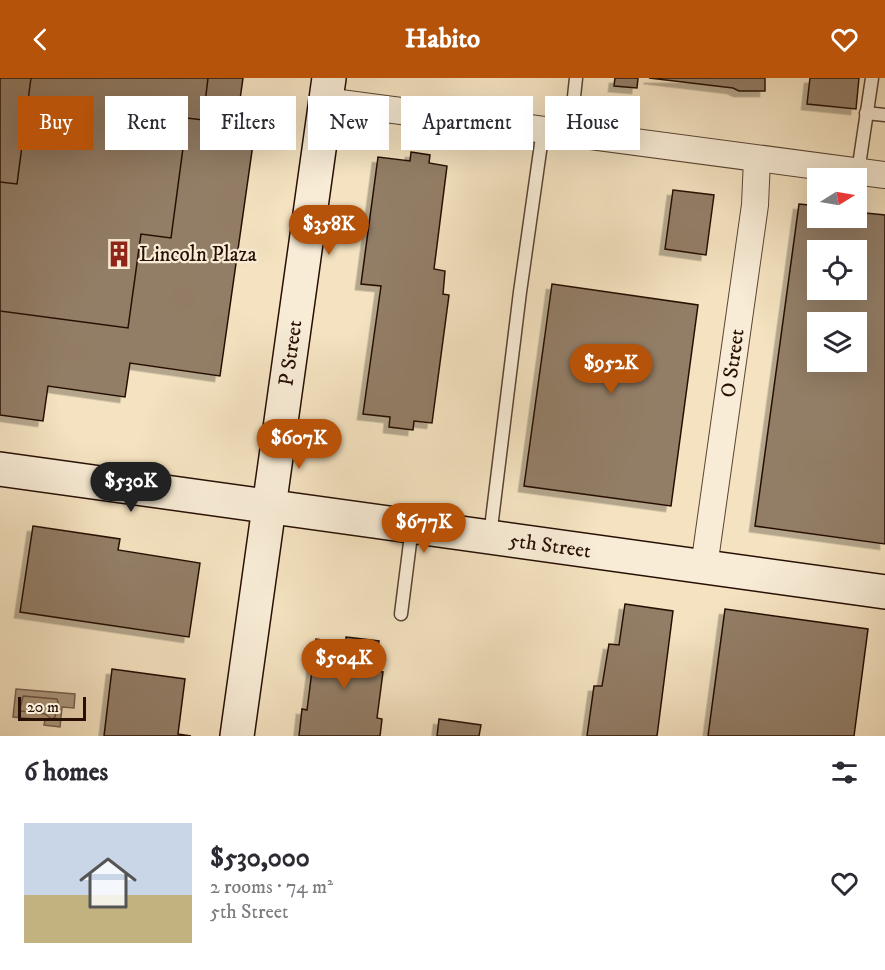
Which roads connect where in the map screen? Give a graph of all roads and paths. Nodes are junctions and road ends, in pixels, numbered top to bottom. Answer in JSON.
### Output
{"nodes":[{"id":1,"x":576,"y":78,"type":"edge"},
{"id":2,"x":872,"y":78,"type":"edge"},
{"id":3,"x":327,"y":90,"type":"edge"},
{"id":4,"x":574,"y":96,"type":"edge"},
{"id":5,"x":866,"y":113,"type":"junction"},
{"id":6,"x":885,"y":115,"type":"edge"},
{"id":7,"x":543,"y":130,"type":"joint"},
{"id":8,"x":640,"y":143,"type":"edge"},
{"id":9,"x":757,"y":159,"type":"junction"},
{"id":10,"x":827,"y":168,"type":"edge"},
{"id":11,"x":859,"y":168,"type":"edge"},
{"id":12,"x":867,"y":173,"type":"edge"},
{"id":13,"x":885,"y":176,"type":"edge"},
{"id":14,"x":0,"y":469,"type":"edge"},
{"id":15,"x":268,"y":506,"type":"junction"},
{"id":16,"x":412,"y":526,"type":"junction"},
{"id":17,"x":490,"y":537,"type":"junction"},
{"id":18,"x":704,"y":567,"type":"junction"},
{"id":19,"x":885,"y":592,"type":"edge"},
{"id":20,"x":401,"y":614,"type":"dead end"},
{"id":21,"x":237,"y":736,"type":"edge"}],
"edges":[{"from":1,"to":4,"type":"lane"},
{"from":2,"to":5,"type":"lane"},
{"from":3,"to":7,"type":"street"},
{"from":3,"to":15,"type":"street","name":"P Street"},
{"from":5,"to":6,"type":"lane"},
{"from":5,"to":11,"type":"lane"},
{"from":7,"to":17,"type":"lane"},
{"from":8,"to":9,"type":"street"},
{"from":9,"to":10,"type":"street"},
{"from":9,"to":18,"type":"street","name":"O Street"},
{"from":12,"to":13,"type":"street"},
{"from":14,"to":15,"type":"street","name":"5th Street"},
{"from":15,"to":16,"type":"street","name":"5th Street"},
{"from":15,"to":21,"type":"street","name":"P Street"},
{"from":16,"to":17,"type":"street","name":"5th Street"},
{"from":16,"to":20,"type":"lane"},
{"from":17,"to":18,"type":"street","name":"5th Street"},
{"from":18,"to":19,"type":"street","name":"5th Street"}]}
